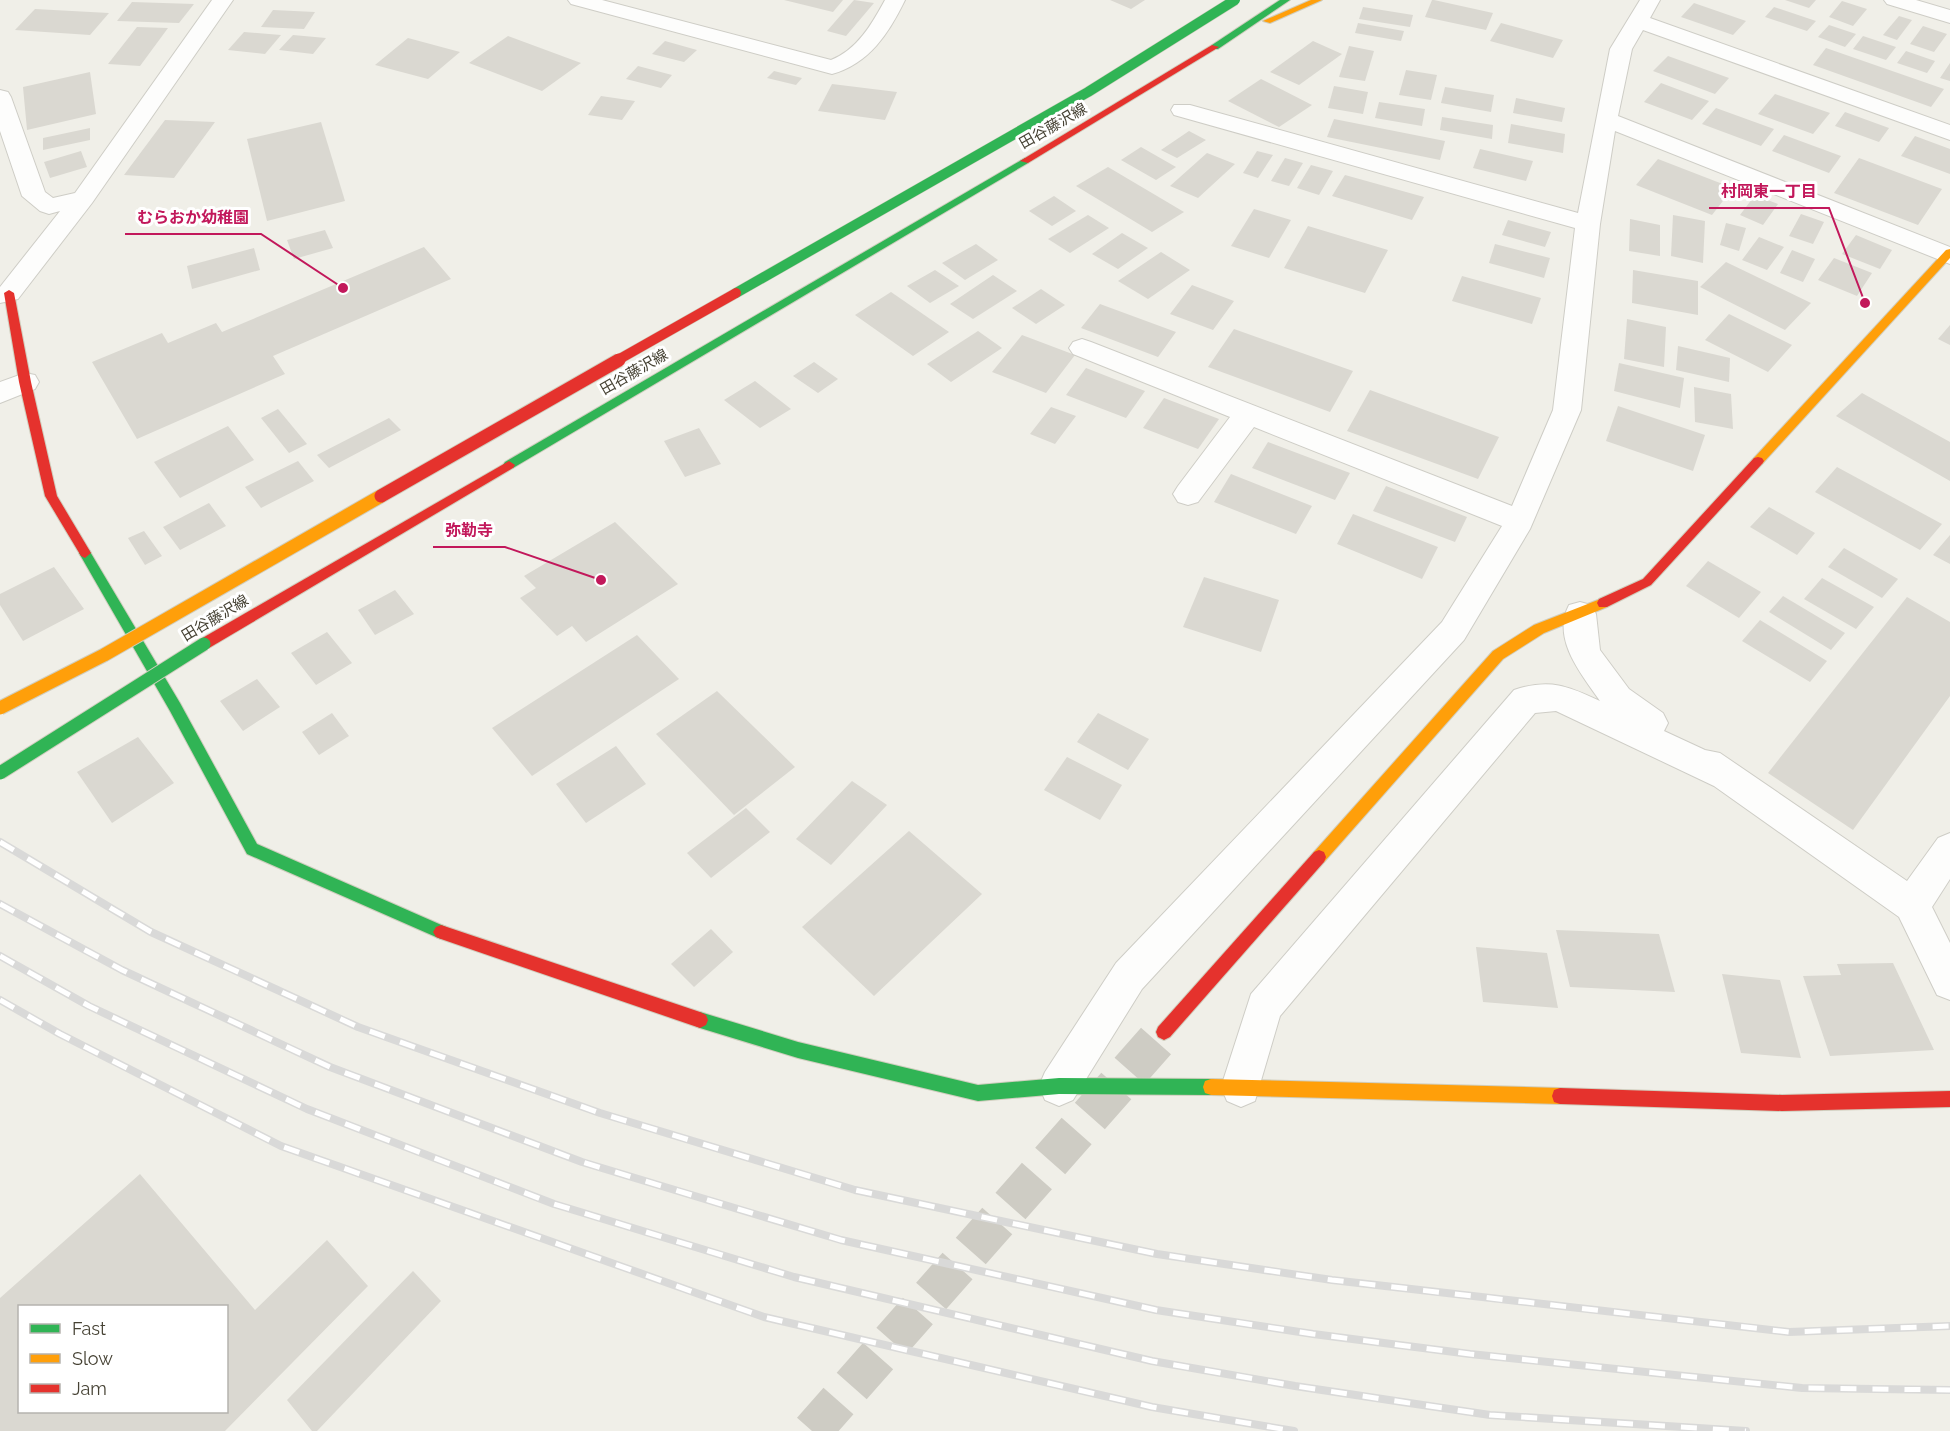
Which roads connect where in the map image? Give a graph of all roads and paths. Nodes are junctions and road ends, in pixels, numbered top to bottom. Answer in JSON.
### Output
{"nodes":[{"id":1,"x":223,"y":0,"type":"edge"},
{"id":2,"x":578,"y":0,"type":"edge"},
{"id":3,"x":668,"y":0,"type":"edge"},
{"id":4,"x":895,"y":0,"type":"edge"},
{"id":5,"x":1217,"y":0,"type":"edge"},
{"id":6,"x":1235,"y":0,"type":"edge"},
{"id":7,"x":1286,"y":0,"type":"edge"},
{"id":8,"x":1318,"y":0,"type":"edge"},
{"id":9,"x":1894,"y":0,"type":"edge"},
{"id":10,"x":1643,"y":10,"type":"edge"},
{"id":11,"x":1950,"y":17,"type":"edge"},
{"id":12,"x":660,"y":22,"type":"junction"},
{"id":13,"x":1186,"y":32,"type":"junction"},
{"id":14,"x":1240,"y":33,"type":"junction"},
{"id":15,"x":0,"y":97,"type":"edge"},
{"id":16,"x":1182,"y":110,"type":"dead end"},
{"id":17,"x":1606,"y":119,"type":"junction"},
{"id":18,"x":1950,"y":133,"type":"edge"},
{"id":19,"x":83,"y":198,"type":"junction"},
{"id":20,"x":1588,"y":224,"type":"junction"},
{"id":21,"x":1949,"y":254,"type":"edge"},
{"id":22,"x":5,"y":294,"type":"edge"},
{"id":23,"x":1082,"y":348,"type":"dead end"},
{"id":24,"x":25,"y":382,"type":"junction"},
{"id":25,"x":0,"y":393,"type":"edge"},
{"id":26,"x":1248,"y":414,"type":"junction"},
{"id":27,"x":1188,"y":494,"type":"dead end"},
{"id":28,"x":1520,"y":521,"type":"junction"},
{"id":29,"x":1580,"y":614,"type":"junction"},
{"id":30,"x":0,"y":708,"type":"edge"},
{"id":31,"x":0,"y":773,"type":"edge"},
{"id":32,"x":1727,"y":776,"type":"junction"},
{"id":33,"x":1950,"y":849,"type":"edge"},
{"id":34,"x":1912,"y":905,"type":"junction"},
{"id":35,"x":1950,"y":982,"type":"edge"},
{"id":36,"x":1164,"y":1032,"type":"tunnel mouth"},
{"id":37,"x":1059,"y":1086,"type":"junction"},
{"id":38,"x":1241,"y":1087,"type":"junction"},
{"id":39,"x":1950,"y":1099,"type":"edge"}],
"edges":[{"from":1,"to":19,"type":"street"},
{"from":2,"to":12,"type":"street"},
{"from":3,"to":12,"type":"street"},
{"from":4,"to":12,"type":"street"},
{"from":5,"to":13,"type":"main road","bridge":true},
{"from":6,"to":13,"type":"main road","name":"田谷藤沢線","bridge":true},
{"from":7,"to":14,"type":"main road","name":"田谷藤沢線"},
{"from":8,"to":14,"type":"main road"},
{"from":9,"to":11,"type":"street"},
{"from":10,"to":17,"type":"street"},
{"from":10,"to":18,"type":"street"},
{"from":13,"to":30,"type":"main road","name":"田谷藤沢線","bridge":true},
{"from":14,"to":31,"type":"main road","name":"田谷藤沢線","bridge":true},
{"from":15,"to":19,"type":"street"},
{"from":16,"to":20,"type":"street"},
{"from":17,"to":20,"type":"street"},
{"from":17,"to":21,"type":"street"},
{"from":19,"to":22,"type":"street"},
{"from":20,"to":28,"type":"street"},
{"from":21,"to":29,"type":"main road"},
{"from":22,"to":24,"type":"main road"},
{"from":23,"to":26,"type":"street"},
{"from":24,"to":25,"type":"street"},
{"from":24,"to":37,"type":"main road"},
{"from":26,"to":27,"type":"street"},
{"from":26,"to":28,"type":"street"},
{"from":28,"to":37,"type":"street"},
{"from":29,"to":32,"type":"street"},
{"from":29,"to":36,"type":"main road"},
{"from":32,"to":34,"type":"street"},
{"from":32,"to":38,"type":"street"},
{"from":33,"to":34,"type":"street"},
{"from":34,"to":35,"type":"street"},
{"from":37,"to":38,"type":"main road"},
{"from":38,"to":39,"type":"main road"}]}
